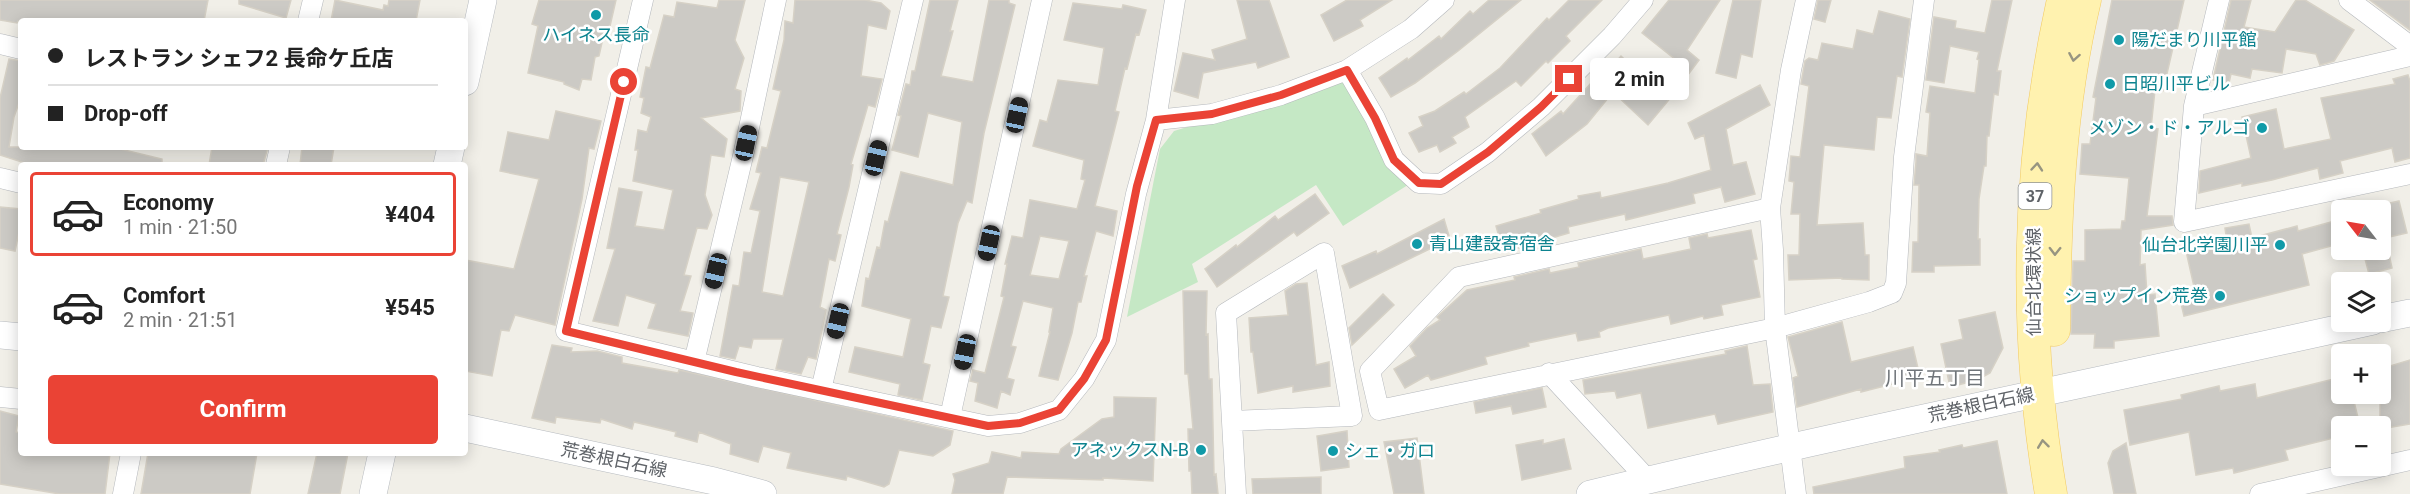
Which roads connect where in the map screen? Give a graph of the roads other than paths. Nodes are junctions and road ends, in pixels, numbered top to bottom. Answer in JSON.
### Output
{"nodes":[{"id":1,"x":313,"y":0,"type":"edge"},
{"id":2,"x":483,"y":0,"type":"edge"},
{"id":3,"x":643,"y":0,"type":"edge"},
{"id":4,"x":776,"y":0,"type":"edge"},
{"id":5,"x":913,"y":0,"type":"edge"},
{"id":6,"x":1042,"y":0,"type":"edge"},
{"id":7,"x":1175,"y":0,"type":"edge"},
{"id":8,"x":1444,"y":0,"type":"edge"},
{"id":9,"x":1643,"y":0,"type":"edge"},
{"id":10,"x":1806,"y":0,"type":"edge"},
{"id":11,"x":1924,"y":0,"type":"edge"},
{"id":12,"x":2063,"y":0,"type":"edge"},
{"id":13,"x":2085,"y":0,"type":"edge"},
{"id":14,"x":2219,"y":0,"type":"edge"},
{"id":15,"x":2349,"y":0,"type":"edge"},
{"id":16,"x":309,"y":18,"type":"edge"},
{"id":17,"x":0,"y":44,"type":"edge"},
{"id":18,"x":2410,"y":46,"type":"edge"},
{"id":19,"x":18,"y":48,"type":"edge"},
{"id":20,"x":2410,"y":56,"type":"edge"},
{"id":21,"x":468,"y":68,"type":"edge"},
{"id":22,"x":1347,"y":70,"type":"junction"},
{"id":23,"x":2194,"y":106,"type":"junction"},
{"id":24,"x":1156,"y":120,"type":"junction"},
{"id":25,"x":2410,"y":174,"type":"edge"},
{"id":26,"x":0,"y":178,"type":"edge"},
{"id":27,"x":18,"y":182,"type":"edge"},
{"id":28,"x":1770,"y":208,"type":"junction"},
{"id":29,"x":2410,"y":313,"type":"edge"},
{"id":30,"x":2391,"y":317,"type":"edge"},
{"id":31,"x":1775,"y":328,"type":"junction"},
{"id":32,"x":2331,"y":330,"type":"edge"},
{"id":33,"x":0,"y":335,"type":"edge"},
{"id":34,"x":18,"y":337,"type":"edge"},
{"id":35,"x":694,"y":363,"type":"junction"},
{"id":36,"x":1548,"y":373,"type":"junction"},
{"id":37,"x":821,"y":390,"type":"junction"},
{"id":38,"x":2047,"y":391,"type":"junction"},
{"id":39,"x":0,"y":397,"type":"edge"},
{"id":40,"x":18,"y":399,"type":"edge"},
{"id":41,"x":951,"y":417,"type":"junction"},
{"id":42,"x":1232,"y":421,"type":"junction"},
{"id":43,"x":468,"y":429,"type":"edge"},
{"id":44,"x":1790,"y":446,"type":"junction"},
{"id":45,"x":130,"y":456,"type":"edge"},
{"id":46,"x":381,"y":456,"type":"edge"},
{"id":47,"x":2410,"y":460,"type":"edge"},
{"id":48,"x":1648,"y":480,"type":"junction"},
{"id":49,"x":123,"y":494,"type":"edge"},
{"id":50,"x":373,"y":494,"type":"edge"},
{"id":51,"x":763,"y":494,"type":"edge"},
{"id":52,"x":1236,"y":494,"type":"edge"},
{"id":53,"x":1590,"y":494,"type":"edge"},
{"id":54,"x":1796,"y":494,"type":"edge"},
{"id":55,"x":2051,"y":494,"type":"edge"},
{"id":56,"x":2071,"y":494,"type":"edge"},
{"id":57,"x":2260,"y":494,"type":"edge"}],
"edges":[{"from":1,"to":16,"type":"street"},
{"from":2,"to":21,"type":"street"},
{"from":3,"to":35,"type":"street"},
{"from":4,"to":35,"type":"street"},
{"from":5,"to":37,"type":"street"},
{"from":6,"to":41,"type":"street"},
{"from":7,"to":24,"type":"street"},
{"from":8,"to":22,"type":"street"},
{"from":9,"to":22,"type":"street"},
{"from":10,"to":28,"type":"street"},
{"from":11,"to":31,"type":"street"},
{"from":38,"to":12,"type":"main road","name":"仙台北環状線","number":"37","one_way":true},
{"from":13,"to":38,"type":"main road","name":"仙台北環状線","number":"37","one_way":true},
{"from":14,"to":23,"type":"street"},
{"from":15,"to":18,"type":"street"},
{"from":17,"to":19,"type":"street"},
{"from":20,"to":23,"type":"street"},
{"from":22,"to":24,"type":"street"},
{"from":23,"to":25,"type":"street"},
{"from":24,"to":41,"type":"street"},
{"from":26,"to":27,"type":"street"},
{"from":28,"to":31,"type":"street"},
{"from":28,"to":36,"type":"street"},
{"from":29,"to":30,"type":"street"},
{"from":31,"to":36,"type":"street"},
{"from":31,"to":44,"type":"street"},
{"from":32,"to":38,"type":"street","name":"荒巻根白石線"},
{"from":33,"to":34,"type":"street"},
{"from":35,"to":37,"type":"street"},
{"from":36,"to":48,"type":"street"},
{"from":37,"to":41,"type":"street"},
{"from":38,"to":44,"type":"street","name":"荒巻根白石線"},
{"from":55,"to":38,"type":"main road","name":"仙台北環状線","number":"37","one_way":true},
{"from":38,"to":56,"type":"main road","name":"仙台北環状線","number":"37"},
{"from":39,"to":40,"type":"street"},
{"from":42,"to":42,"type":"street"},
{"from":42,"to":52,"type":"street"},
{"from":43,"to":51,"type":"street","name":"荒巻根白石線"},
{"from":44,"to":48,"type":"street","name":"荒巻根白石線"},
{"from":44,"to":54,"type":"street"},
{"from":45,"to":49,"type":"street"},
{"from":46,"to":50,"type":"street"},
{"from":47,"to":57,"type":"street"},
{"from":48,"to":53,"type":"street","name":"荒巻根白石線"}]}
